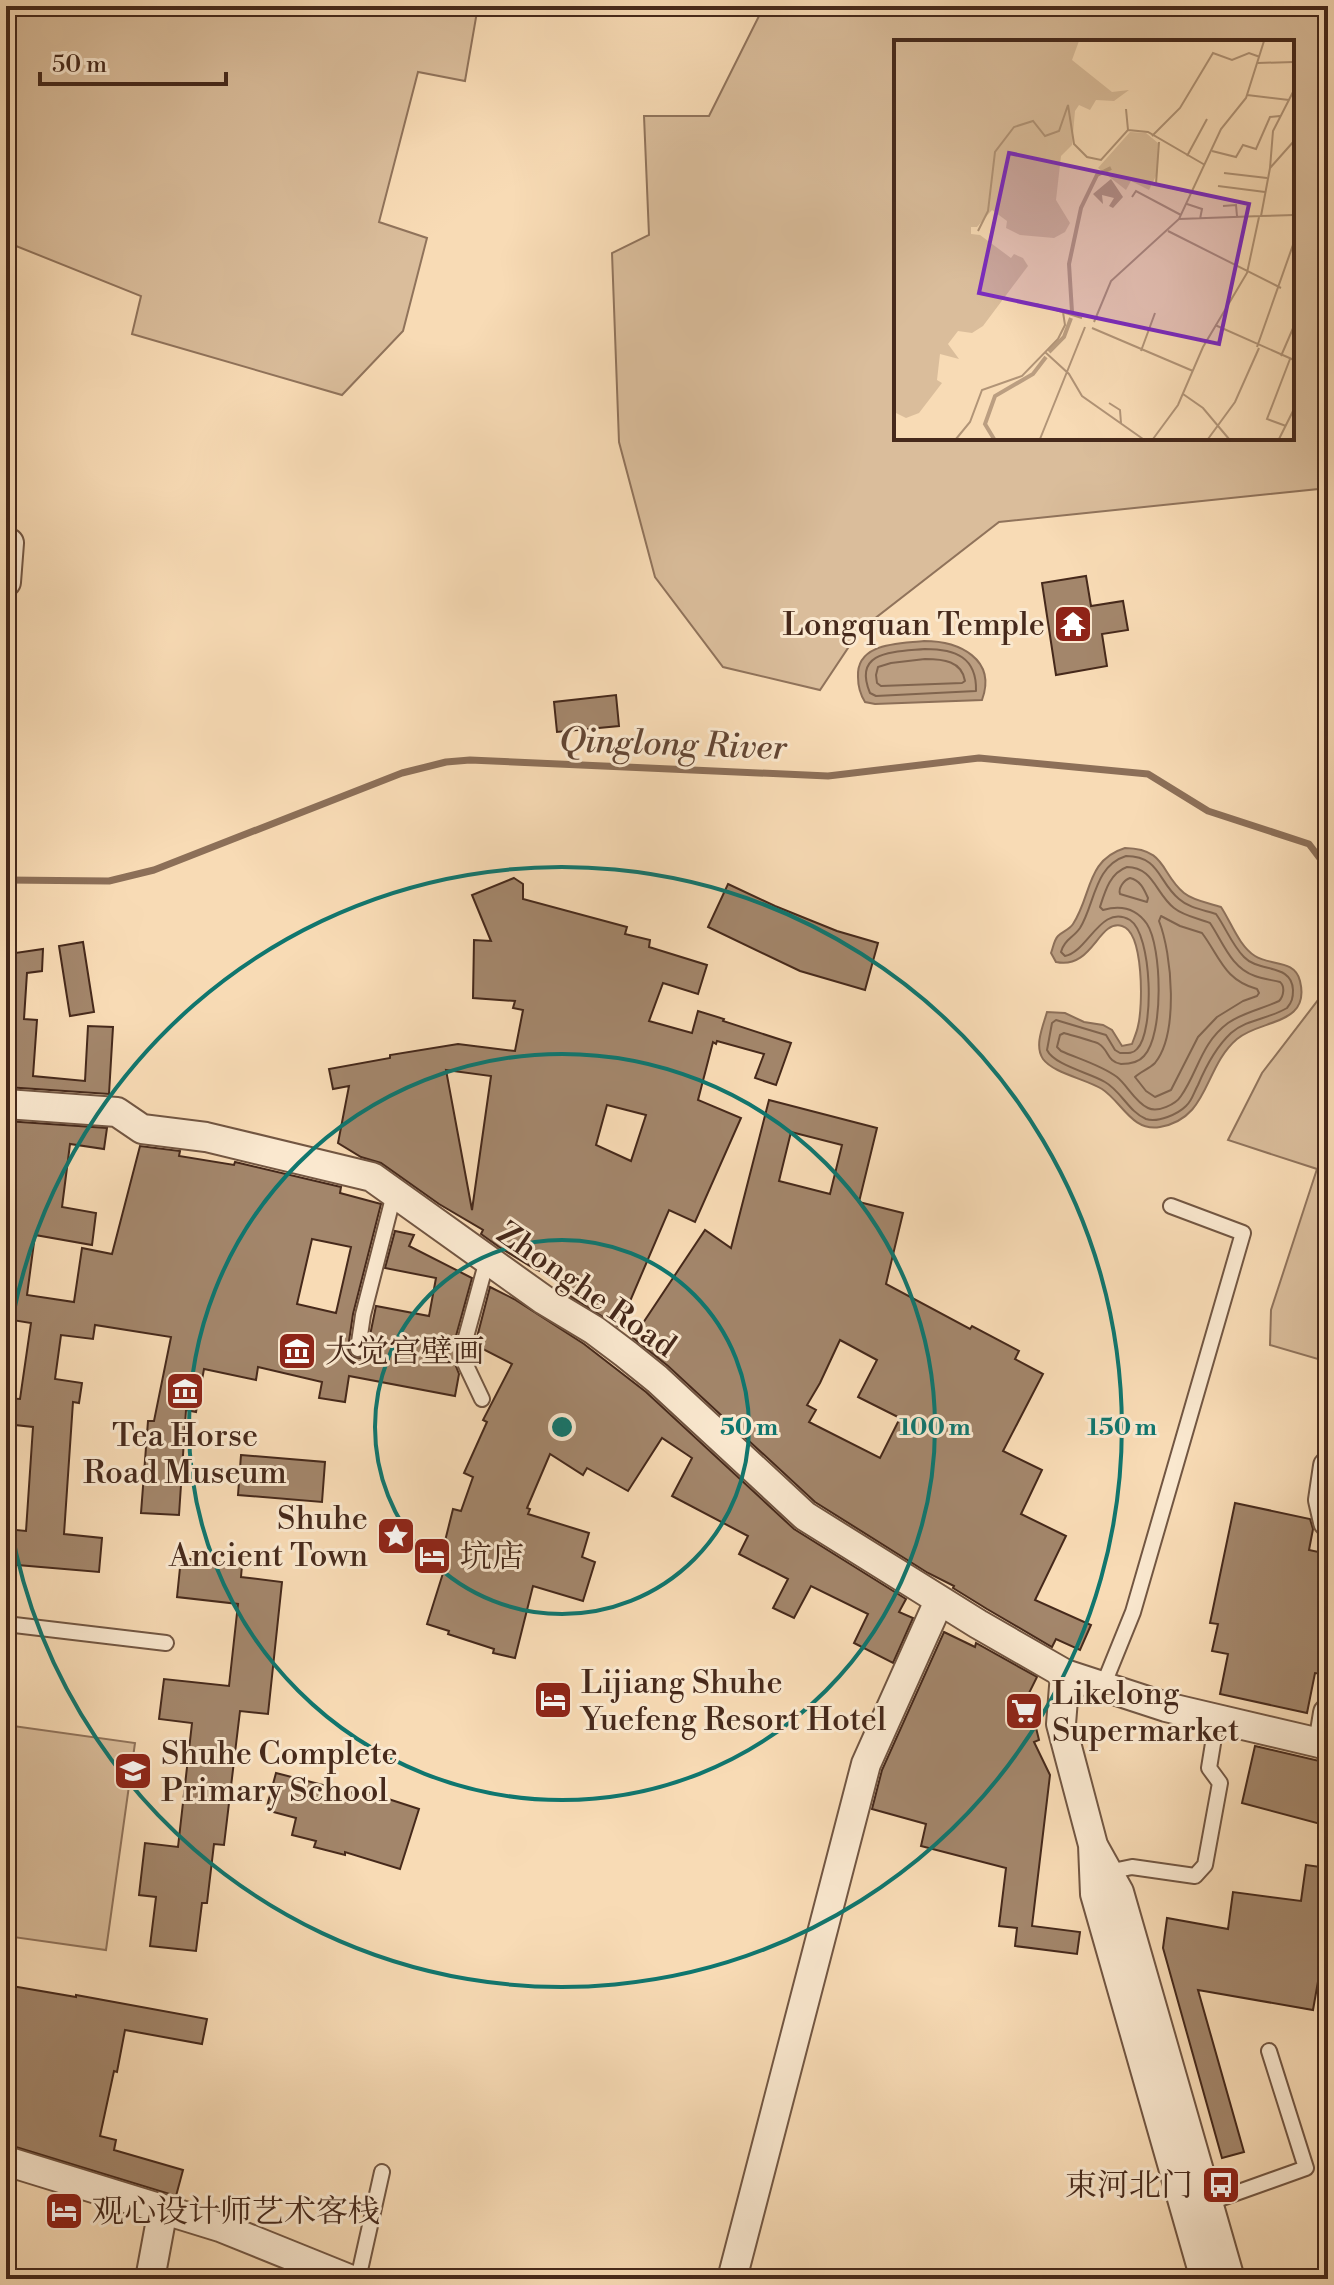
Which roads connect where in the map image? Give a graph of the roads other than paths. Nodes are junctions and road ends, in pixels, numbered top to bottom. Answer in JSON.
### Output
{"nodes":[{"id":1,"x":9,"y":543,"type":"dead end"},
{"id":2,"x":6,"y":582,"type":"edge"},
{"id":3,"x":6,"y":1104,"type":"edge"},
{"id":4,"x":394,"y":1194,"type":"junction"},
{"id":5,"x":1171,"y":1206,"type":"dead end"},
{"id":6,"x":487,"y":1260,"type":"junction"},
{"id":7,"x":358,"y":1349,"type":"dead end"},
{"id":8,"x":482,"y":1399,"type":"dead end"},
{"id":9,"x":1328,"y":1466,"type":"edge"},
{"id":10,"x":1328,"y":1522,"type":"edge"},
{"id":11,"x":939,"y":1601,"type":"junction"},
{"id":12,"x":6,"y":1624,"type":"edge"},
{"id":13,"x":166,"y":1643,"type":"dead end"},
{"id":14,"x":1065,"y":1674,"type":"junction"},
{"id":15,"x":1103,"y":1686,"type":"junction"},
{"id":16,"x":1328,"y":1713,"type":"edge"},
{"id":17,"x":1217,"y":1719,"type":"junction"},
{"id":18,"x":1326,"y":1744,"type":"edge"},
{"id":19,"x":1093,"y":1845,"type":"junction"},
{"id":20,"x":1108,"y":1872,"type":"junction"},
{"id":21,"x":1269,"y":2051,"type":"dead end"},
{"id":22,"x":6,"y":2161,"type":"edge"},
{"id":23,"x":382,"y":2172,"type":"dead end"},
{"id":24,"x":1208,"y":2203,"type":"junction"},
{"id":25,"x":163,"y":2209,"type":"junction"},
{"id":26,"x":150,"y":2279,"type":"edge"},
{"id":27,"x":349,"y":2279,"type":"edge"},
{"id":28,"x":358,"y":2279,"type":"edge"},
{"id":29,"x":732,"y":2279,"type":"edge"},
{"id":30,"x":1205,"y":2279,"type":"edge"},
{"id":31,"x":1230,"y":2279,"type":"edge"}],
"edges":[{"from":1,"to":2,"type":"street"},
{"from":3,"to":4,"type":"street","name":"Zhonghe Road"},
{"from":4,"to":6,"type":"street","name":"Zhonghe Road"},
{"from":4,"to":7,"type":"lane"},
{"from":5,"to":15,"type":"lane"},
{"from":6,"to":8,"type":"lane"},
{"from":6,"to":11,"type":"street","name":"Zhonghe Road"},
{"from":9,"to":10,"type":"street"},
{"from":11,"to":14,"type":"street","name":"Zhonghe Road"},
{"from":11,"to":29,"type":"street"},
{"from":12,"to":13,"type":"lane"},
{"from":14,"to":15,"type":"street","name":"Zhonghe Road"},
{"from":14,"to":19,"type":"street"},
{"from":15,"to":17,"type":"street","name":"Zhonghe Road"},
{"from":16,"to":18,"type":"street"},
{"from":17,"to":18,"type":"street","name":"Zhonghe Road"},
{"from":17,"to":20,"type":"lane"},
{"from":19,"to":20,"type":"street"},
{"from":19,"to":30,"type":"street"},
{"from":20,"to":24,"type":"street"},
{"from":21,"to":24,"type":"lane"},
{"from":22,"to":25,"type":"street"},
{"from":23,"to":28,"type":"lane"},
{"from":24,"to":31,"type":"street"},
{"from":25,"to":26,"type":"street"},
{"from":25,"to":27,"type":"street"}]}
